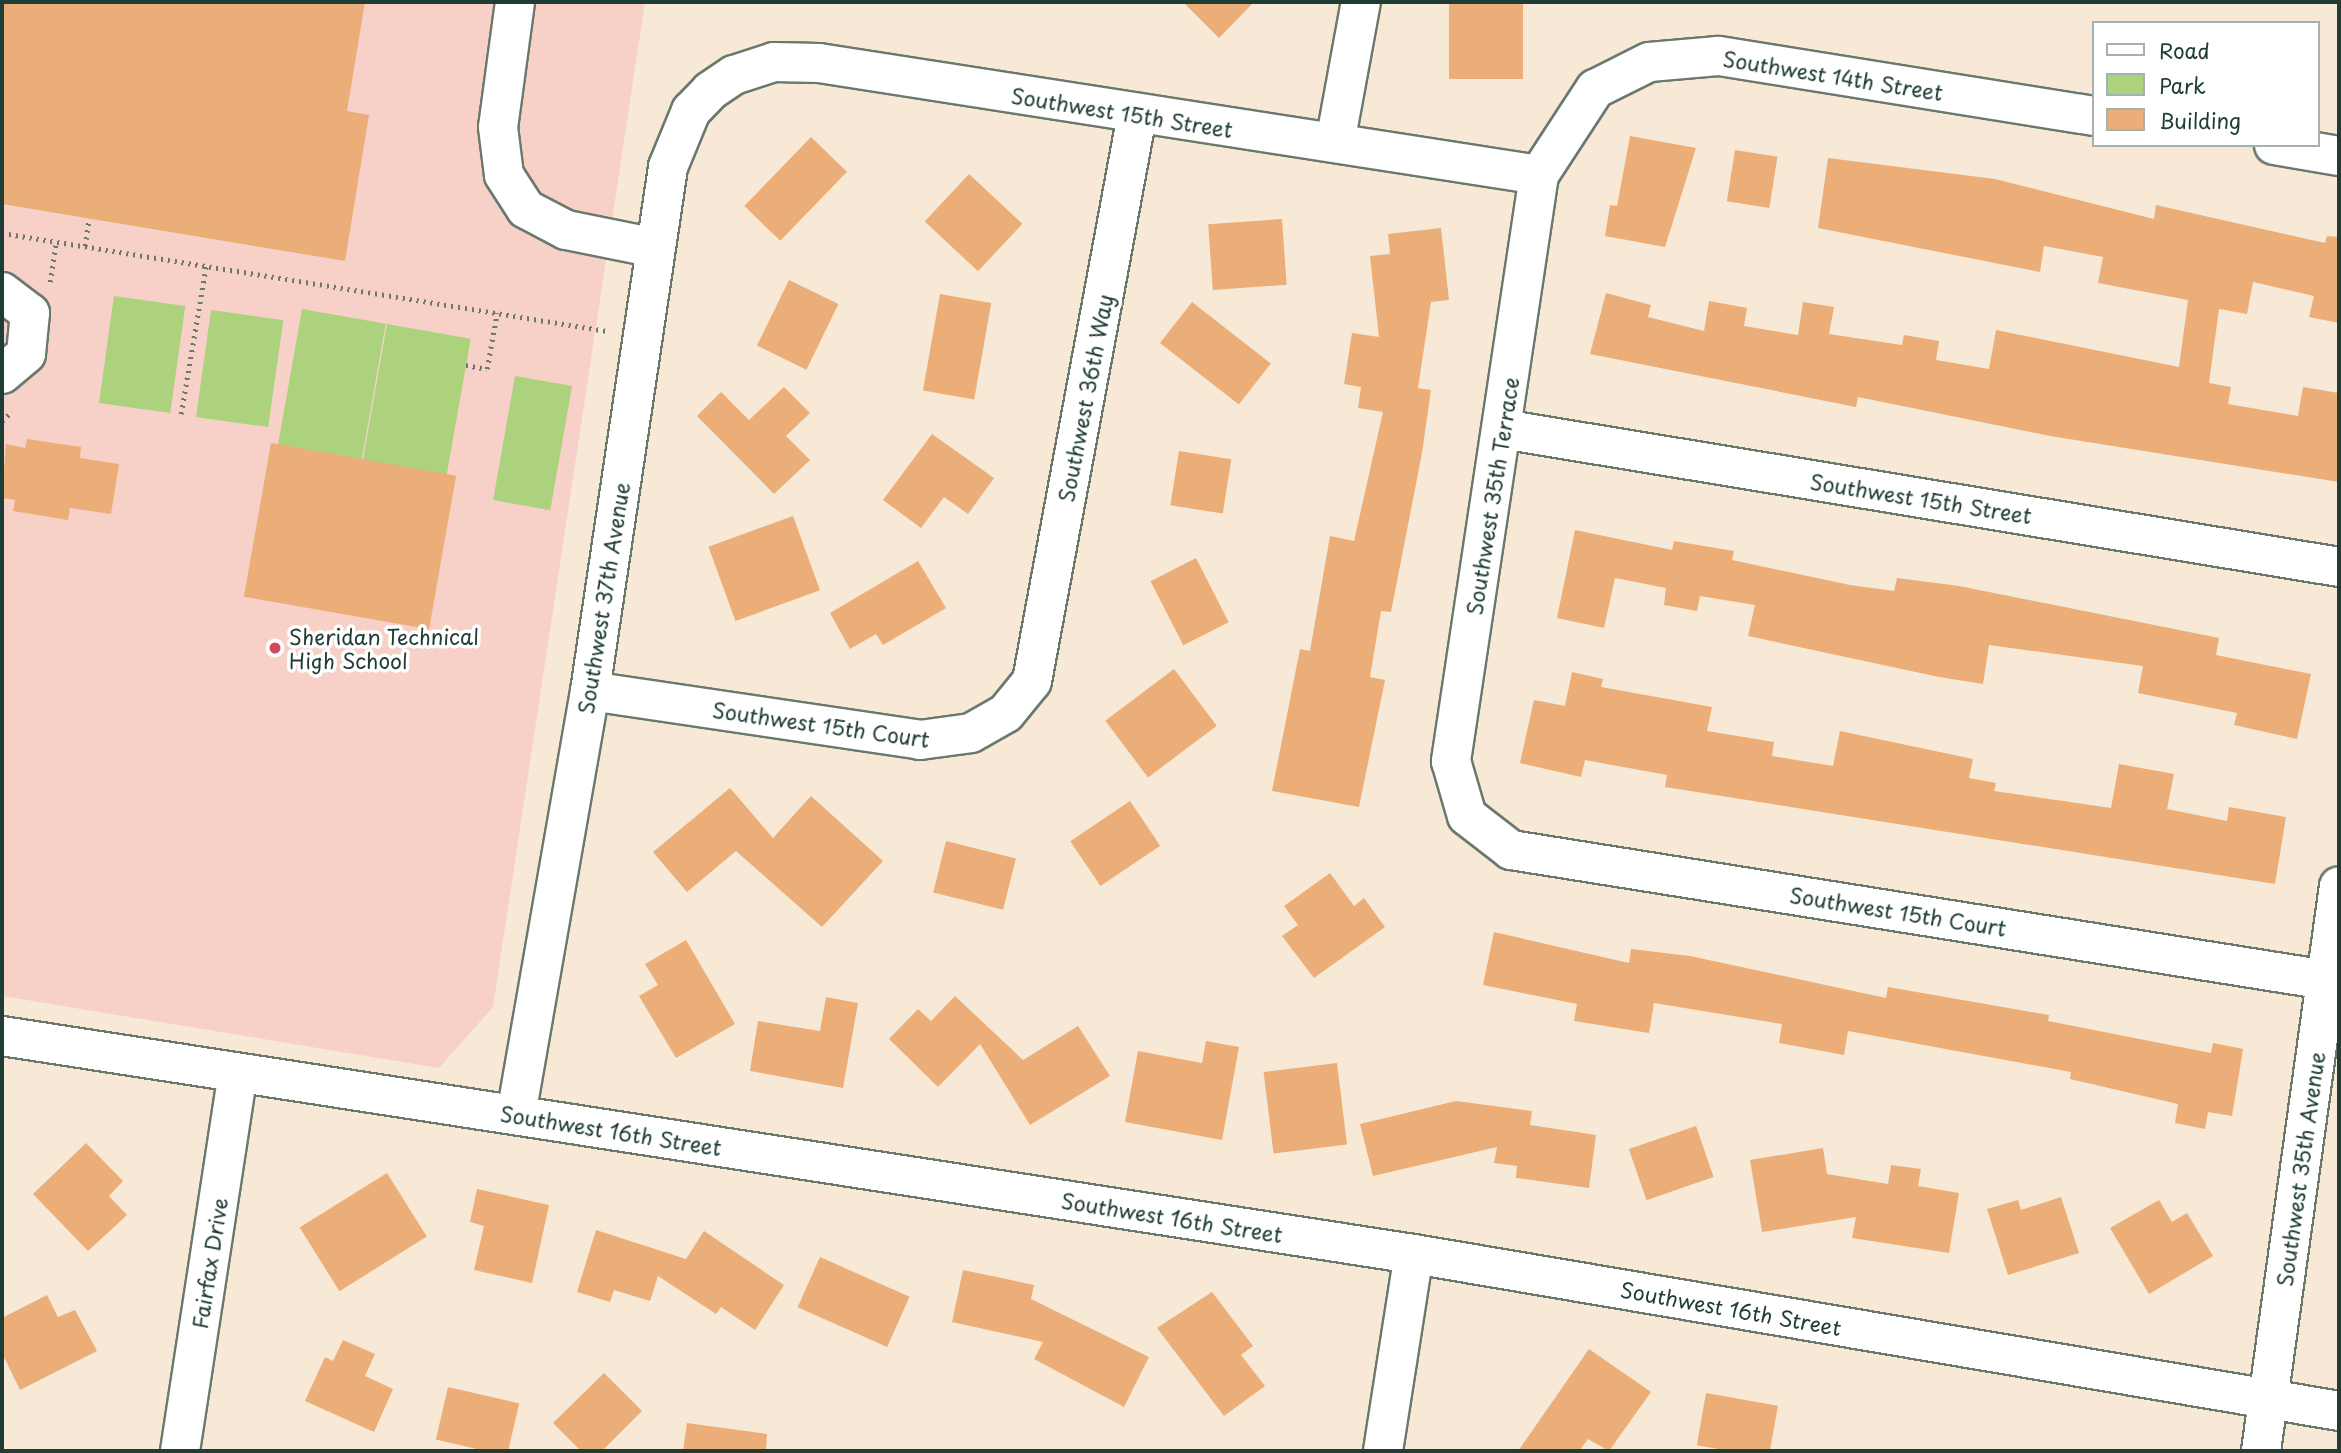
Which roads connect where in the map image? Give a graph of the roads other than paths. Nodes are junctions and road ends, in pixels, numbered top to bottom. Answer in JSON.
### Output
{"nodes":[{"id":1,"x":516,"y":2,"type":"edge"},
{"id":2,"x":1361,"y":2,"type":"edge"},
{"id":3,"x":710,"y":91,"type":"joint"},
{"id":4,"x":1137,"y":116,"type":"junction"},
{"id":5,"x":2092,"y":116,"type":"edge"},
{"id":6,"x":1335,"y":143,"type":"junction"},
{"id":7,"x":2286,"y":147,"type":"edge"},
{"id":8,"x":2339,"y":156,"type":"edge"},
{"id":9,"x":1539,"y":175,"type":"junction"},
{"id":10,"x":655,"y":248,"type":"junction"},
{"id":11,"x":2,"y":292,"type":"edge"},
{"id":12,"x":2,"y":374,"type":"edge"},
{"id":13,"x":1503,"y":429,"type":"junction"},
{"id":14,"x":2339,"y":567,"type":"edge"},
{"id":15,"x":1032,"y":681,"type":"joint"},
{"id":16,"x":590,"y":691,"type":"junction"},
{"id":17,"x":1467,"y":816,"type":"joint"},
{"id":18,"x":2339,"y":886,"type":"edge"},
{"id":19,"x":2332,"y":981,"type":"edge"},
{"id":20,"x":2,"y":1036,"type":"edge"},
{"id":21,"x":238,"y":1074,"type":"junction"},
{"id":22,"x":516,"y":1115,"type":"junction"},
{"id":23,"x":1414,"y":1254,"type":"junction"},
{"id":24,"x":2269,"y":1400,"type":"junction"},
{"id":25,"x":2339,"y":1411,"type":"edge"},
{"id":26,"x":180,"y":1451,"type":"edge"},
{"id":27,"x":1383,"y":1451,"type":"edge"},
{"id":28,"x":2261,"y":1451,"type":"edge"}],
"edges":[{"from":1,"to":10,"type":"street"},
{"from":2,"to":6,"type":"street"},
{"from":3,"to":4,"type":"street","name":"Southwest 15th Street"},
{"from":3,"to":10,"type":"street","name":"Southwest 37th Avenue"},
{"from":4,"to":6,"type":"street","name":"Southwest 15th Street"},
{"from":4,"to":15,"type":"street","name":"Southwest 36th Way"},
{"from":5,"to":9,"type":"street","name":"Southwest 14th Street"},
{"from":6,"to":9,"type":"street","name":"Southwest 15th Street"},
{"from":7,"to":8,"type":"street"},
{"from":9,"to":13,"type":"street","name":"Southwest 35th Terrace"},
{"from":10,"to":16,"type":"street","name":"Southwest 37th Avenue"},
{"from":11,"to":12,"type":"street"},
{"from":13,"to":14,"type":"street","name":"Southwest 15th Street"},
{"from":13,"to":17,"type":"street","name":"Southwest 35th Terrace"},
{"from":15,"to":16,"type":"street","name":"Southwest 15th Court"},
{"from":16,"to":22,"type":"street","name":"Southwest 37th Avenue"},
{"from":17,"to":19,"type":"street","name":"Southwest 15th Court"},
{"from":18,"to":19,"type":"street","name":"Southwest 35th Avenue"},
{"from":19,"to":24,"type":"street","name":"Southwest 35th Avenue"},
{"from":20,"to":21,"type":"street","name":"Southwest 16th Street"},
{"from":21,"to":22,"type":"street","name":"Southwest 16th Street"},
{"from":21,"to":26,"type":"street","name":"Fairfax Drive"},
{"from":22,"to":23,"type":"street","name":"Southwest 16th Street"},
{"from":23,"to":24,"type":"street","name":"Southwest 16th Street"},
{"from":23,"to":27,"type":"street"},
{"from":24,"to":25,"type":"street","name":"Southwest 16th Street"},
{"from":24,"to":28,"type":"street","name":"Southwest 35th Avenue"}]}
